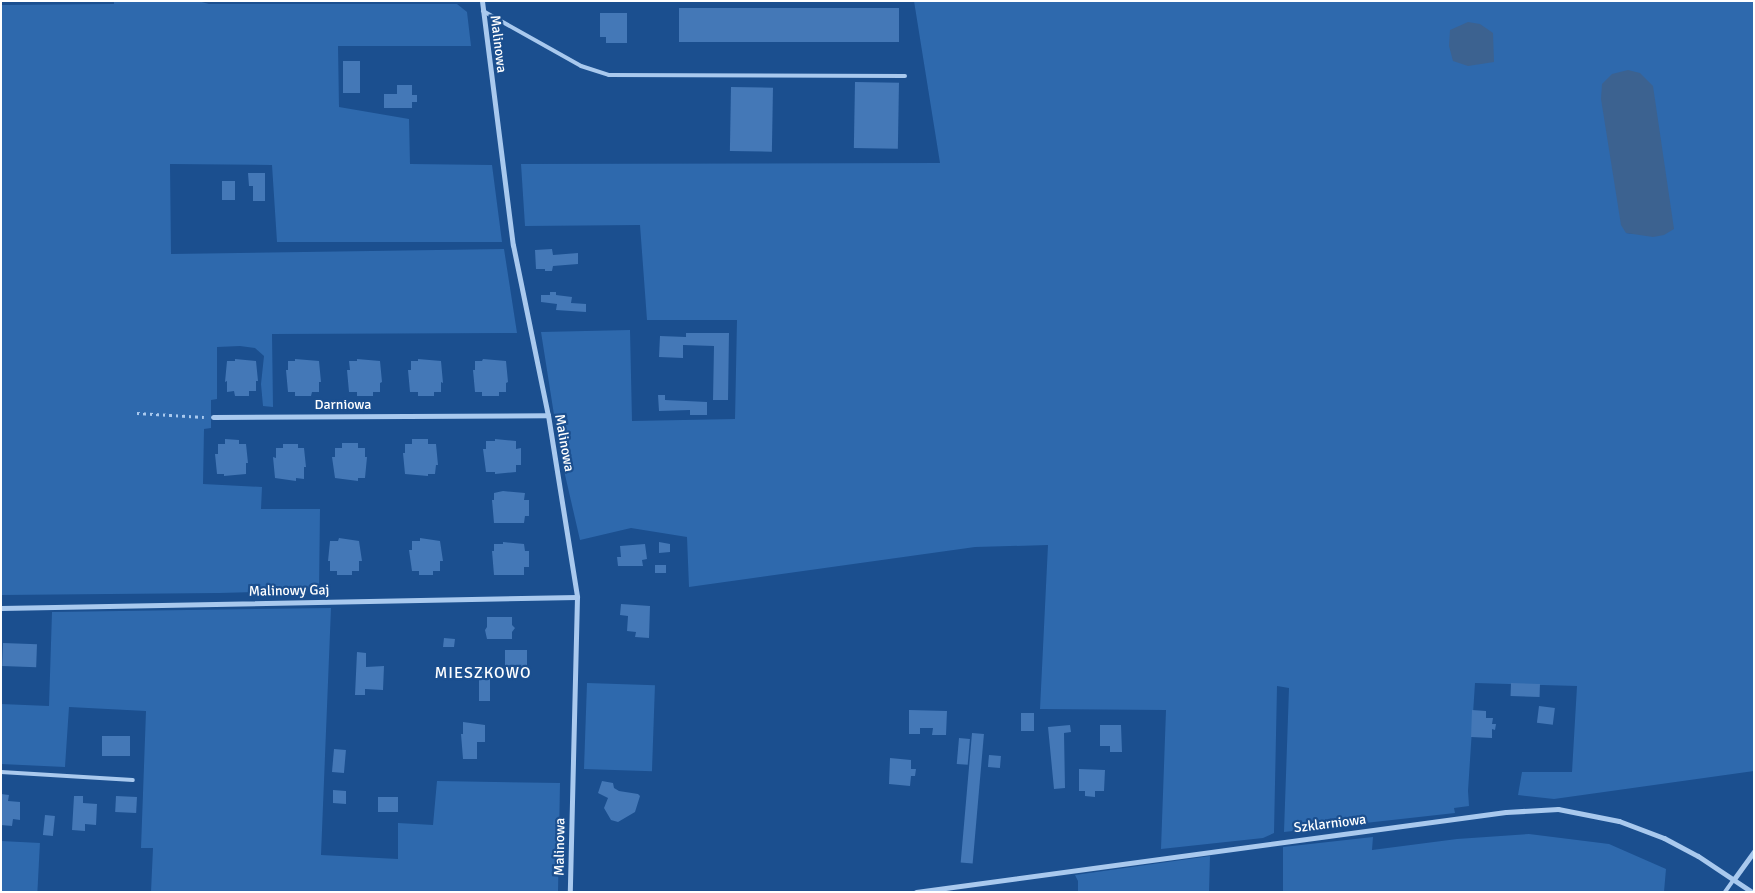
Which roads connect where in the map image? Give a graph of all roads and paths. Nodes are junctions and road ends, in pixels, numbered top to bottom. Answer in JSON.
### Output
{"nodes":[{"id":1,"x":482,"y":1,"type":"edge"},
{"id":2,"x":483,"y":12,"type":"junction"},
{"id":3,"x":906,"y":76,"type":"dead end"},
{"id":4,"x":138,"y":413,"type":"dead end"},
{"id":5,"x":548,"y":415,"type":"junction"},
{"id":6,"x":213,"y":417,"type":"joint"},
{"id":7,"x":577,"y":597,"type":"junction"},
{"id":8,"x":1,"y":608,"type":"edge"},
{"id":9,"x":1,"y":772,"type":"edge"},
{"id":10,"x":133,"y":780,"type":"dead end"},
{"id":11,"x":1754,"y":851,"type":"edge"},
{"id":12,"x":1734,"y":879,"type":"junction"},
{"id":13,"x":570,"y":892,"type":"edge"},
{"id":14,"x":916,"y":892,"type":"edge"},
{"id":15,"x":1725,"y":892,"type":"edge"},
{"id":16,"x":1752,"y":892,"type":"edge"}],
"edges":[{"from":1,"to":2,"type":"street","name":"Malinowa"},
{"from":2,"to":3,"type":"lane"},
{"from":2,"to":5,"type":"street","name":"Malinowa"},
{"from":4,"to":6,"type":"path"},
{"from":5,"to":6,"type":"street","name":"Darniowa"},
{"from":5,"to":7,"type":"street","name":"Malinowa"},
{"from":7,"to":8,"type":"street","name":"Malinowy Gaj"},
{"from":7,"to":13,"type":"street","name":"Malinowa"},
{"from":9,"to":10,"type":"lane"},
{"from":11,"to":12,"type":"street"},
{"from":12,"to":14,"type":"street","name":"Szklarniowa"},
{"from":12,"to":15,"type":"lane"},
{"from":12,"to":16,"type":"street","name":"Szklarniowa"}]}
